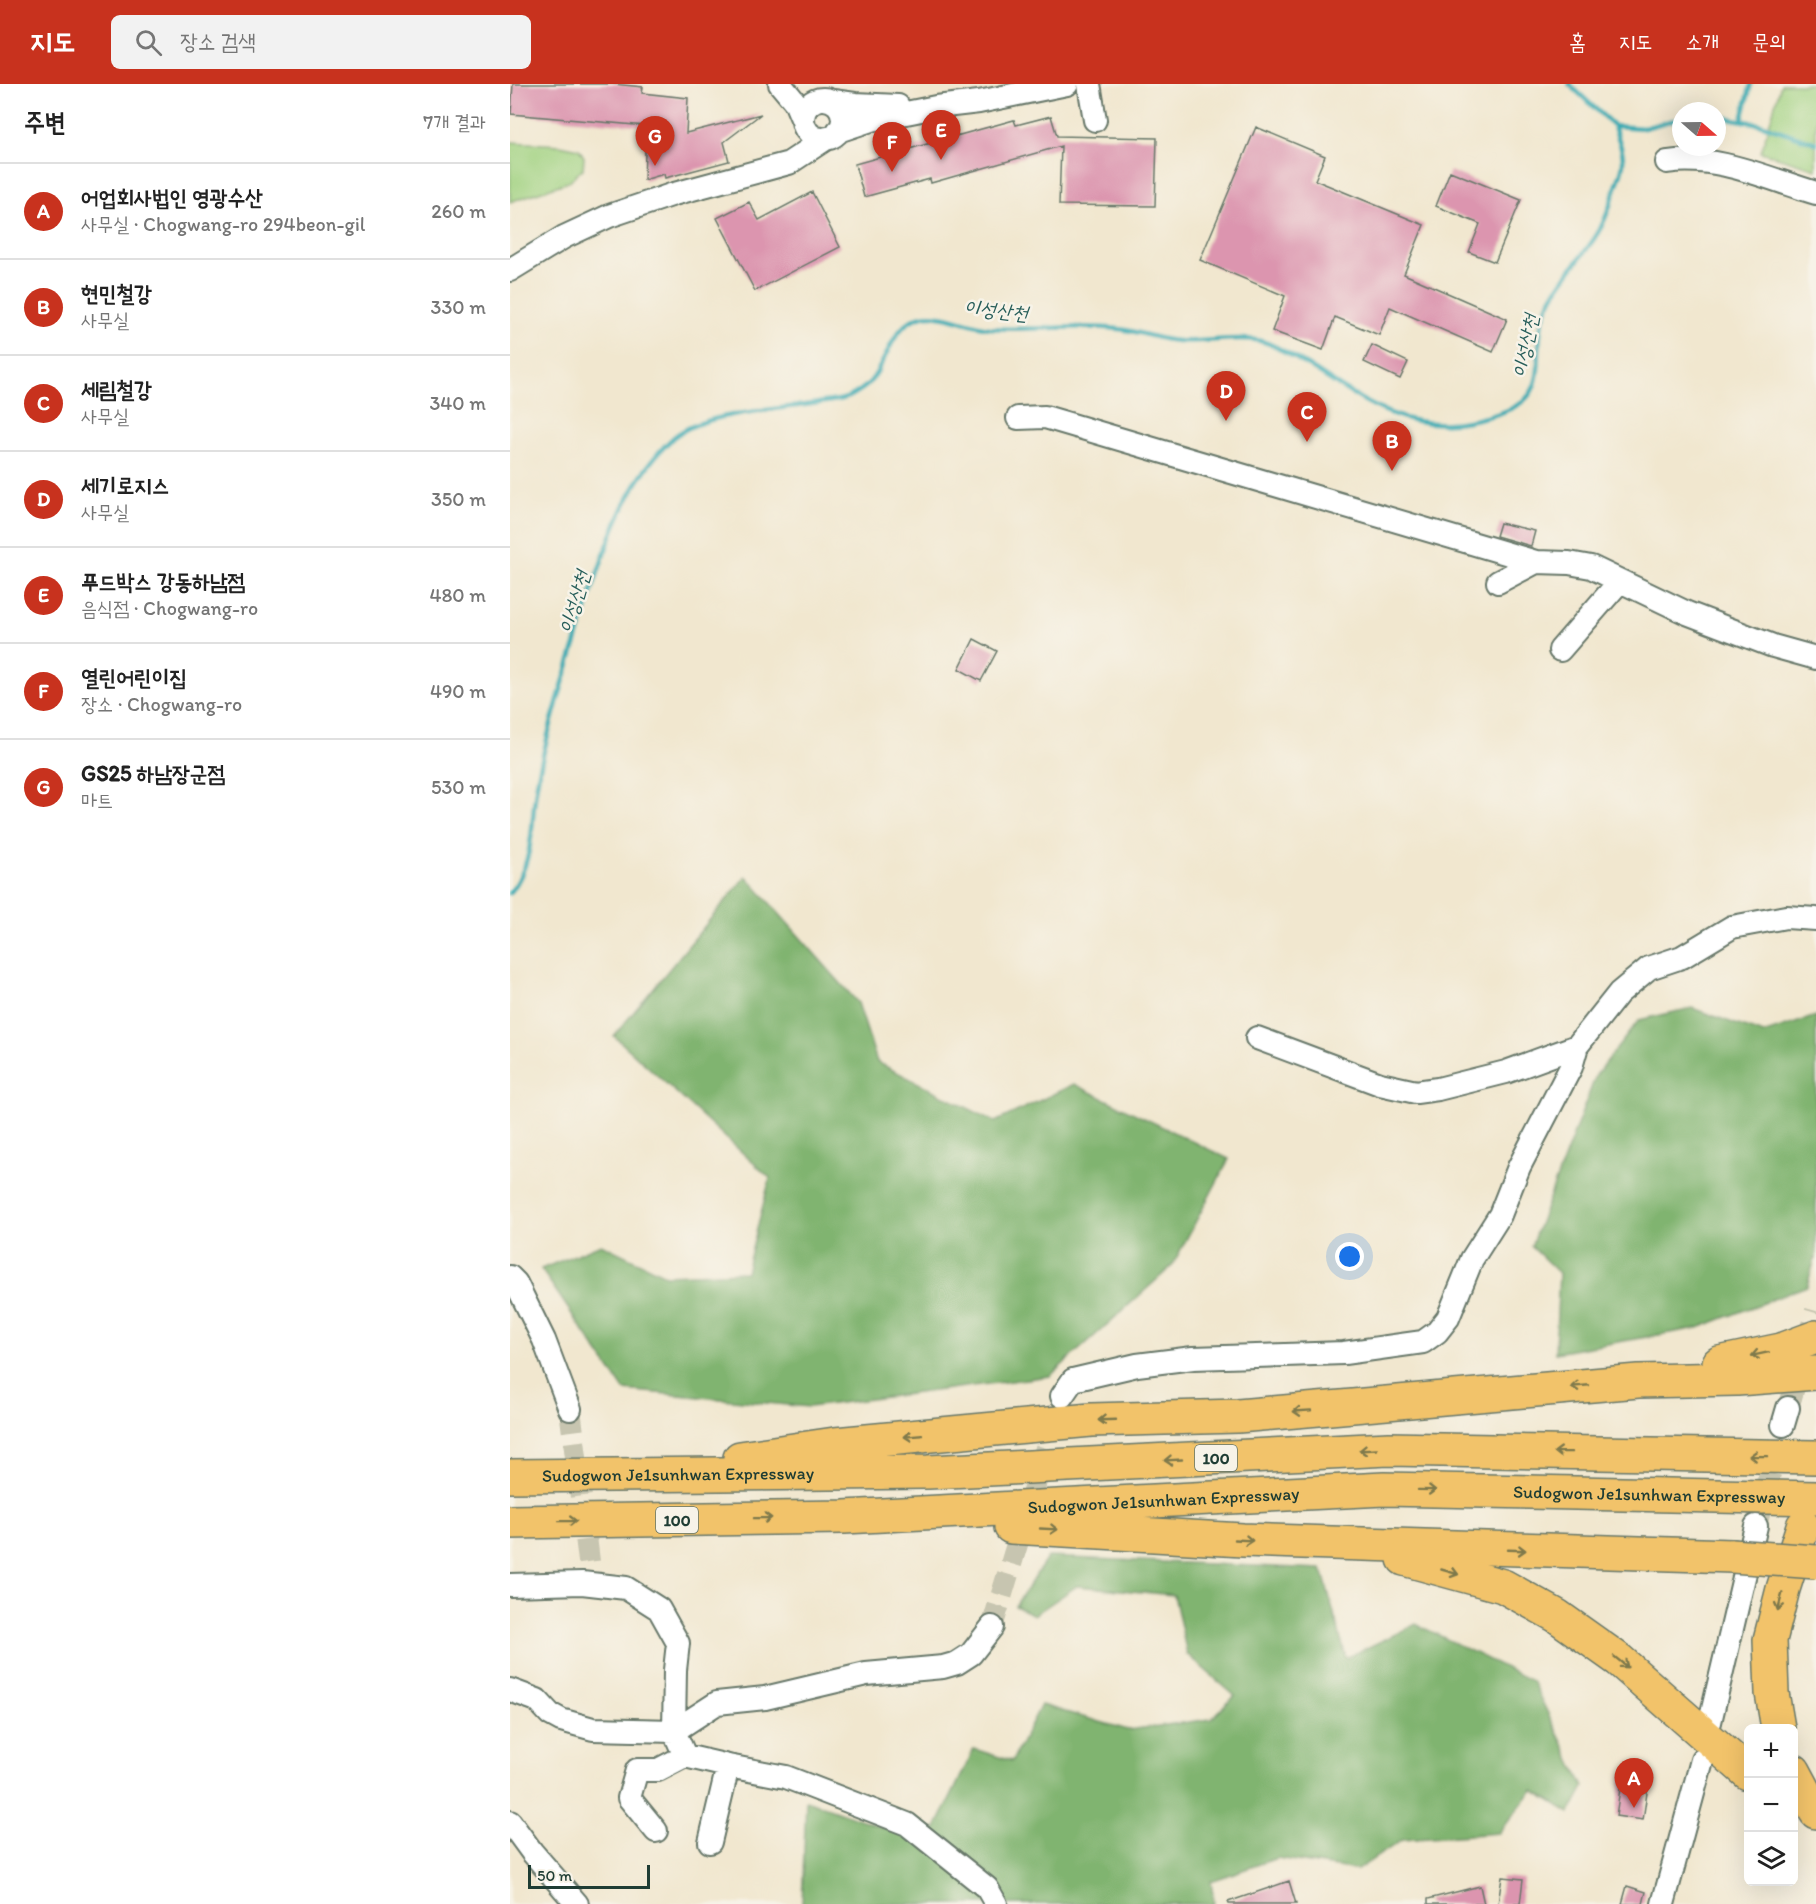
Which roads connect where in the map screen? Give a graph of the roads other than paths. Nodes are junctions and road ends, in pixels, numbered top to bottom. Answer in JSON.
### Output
{"nodes":[{"id":1,"x":780,"y":84,"type":"edge"},
{"id":2,"x":789,"y":84,"type":"edge"},
{"id":3,"x":1067,"y":84,"type":"edge"},
{"id":4,"x":1089,"y":84,"type":"edge"},
{"id":5,"x":827,"y":100,"type":"junction"},
{"id":6,"x":936,"y":107,"type":"junction"},
{"id":7,"x":1095,"y":120,"type":"dead end"},
{"id":8,"x":804,"y":124,"type":"junction"},
{"id":9,"x":833,"y":135,"type":"junction"},
{"id":10,"x":1667,"y":162,"type":"dead end"},
{"id":11,"x":771,"y":168,"type":"junction"},
{"id":12,"x":1816,"y":194,"type":"edge"},
{"id":13,"x":510,"y":270,"type":"edge"},
{"id":14,"x":1018,"y":418,"type":"dead end"},
{"id":15,"x":1536,"y":562,"type":"junction"},
{"id":16,"x":1620,"y":581,"type":"junction"},
{"id":17,"x":1498,"y":582,"type":"dead end"},
{"id":18,"x":1560,"y":650,"type":"dead end"},
{"id":19,"x":1816,"y":658,"type":"edge"},
{"id":20,"x":1816,"y":919,"type":"edge"},
{"id":21,"x":1257,"y":1038,"type":"dead end"},
{"id":22,"x":1577,"y":1046,"type":"junction"},
{"id":23,"x":510,"y":1276,"type":"edge"},
{"id":24,"x":1816,"y":1337,"type":"edge"},
{"id":25,"x":1816,"y":1373,"type":"edge"},
{"id":26,"x":1638,"y":1381,"type":"junction"},
{"id":27,"x":1062,"y":1396,"type":"tunnel mouth"},
{"id":28,"x":570,"y":1409,"type":"tunnel mouth"},
{"id":29,"x":1816,"y":1457,"type":"edge"},
{"id":30,"x":510,"y":1476,"type":"edge"},
{"id":31,"x":616,"y":1476,"type":"junction"},
{"id":32,"x":1810,"y":1512,"type":"edge"},
{"id":33,"x":844,"y":1517,"type":"junction"},
{"id":34,"x":510,"y":1522,"type":"edge"},
{"id":35,"x":1756,"y":1526,"type":"tunnel mouth"},
{"id":36,"x":1354,"y":1545,"type":"junction"},
{"id":37,"x":1816,"y":1562,"type":"edge"},
{"id":38,"x":510,"y":1585,"type":"edge"},
{"id":39,"x":992,"y":1627,"type":"tunnel mouth"},
{"id":40,"x":510,"y":1690,"type":"edge"},
{"id":41,"x":1710,"y":1722,"type":"dead end"},
{"id":42,"x":1777,"y":1724,"type":"edge"},
{"id":43,"x":674,"y":1731,"type":"junction"},
{"id":44,"x":685,"y":1756,"type":"junction"},
{"id":45,"x":1702,"y":1760,"type":"dead end"},
{"id":46,"x":728,"y":1766,"type":"junction"},
{"id":47,"x":1744,"y":1769,"type":"edge"},
{"id":48,"x":1798,"y":1778,"type":"edge"},
{"id":49,"x":1816,"y":1812,"type":"edge"},
{"id":50,"x":1798,"y":1817,"type":"edge"},
{"id":51,"x":510,"y":1822,"type":"edge"},
{"id":52,"x":656,"y":1832,"type":"dead end"},
{"id":53,"x":1816,"y":1833,"type":"edge"},
{"id":54,"x":710,"y":1842,"type":"dead end"},
{"id":55,"x":577,"y":1904,"type":"edge"},
{"id":56,"x":996,"y":1904,"type":"edge"},
{"id":57,"x":1663,"y":1904,"type":"edge"}],
"edges":[{"from":1,"to":8,"type":"street"},
{"from":2,"to":5,"type":"street"},
{"from":3,"to":6,"type":"street"},
{"from":4,"to":7,"type":"street"},
{"from":5,"to":6,"type":"street"},
{"from":5,"to":8,"type":"street"},
{"from":5,"to":9,"type":"street"},
{"from":6,"to":9,"type":"street"},
{"from":8,"to":9,"type":"street"},
{"from":8,"to":11,"type":"street"},
{"from":9,"to":11,"type":"street"},
{"from":10,"to":12,"type":"street"},
{"from":11,"to":13,"type":"street"},
{"from":14,"to":15,"type":"street"},
{"from":15,"to":16,"type":"street"},
{"from":15,"to":17,"type":"street"},
{"from":16,"to":18,"type":"street"},
{"from":16,"to":19,"type":"street"},
{"from":20,"to":22,"type":"street"},
{"from":21,"to":22,"type":"street"},
{"from":22,"to":27,"type":"street"},
{"from":23,"to":28,"type":"street"},
{"from":24,"to":26,"type":"highway","one_way":true},
{"from":25,"to":26,"type":"highway"},
{"from":26,"to":31,"type":"highway","one_way":true},
{"from":29,"to":31,"type":"highway","name":"Sudogwon Je1sunhwan Expressway","number":"100","one_way":true},
{"from":30,"to":31,"type":"highway","name":"Sudogwon Je1sunhwan Expressway","number":"100"},
{"from":33,"to":32,"type":"highway","name":"Sudogwon Je1sunhwan Expressway","number":"100","one_way":true},
{"from":32,"to":42,"type":"highway","one_way":true},
{"from":34,"to":33,"type":"highway","name":"Sudogwon Je1sunhwan Expressway","number":"100","one_way":true},
{"from":33,"to":36,"type":"highway","one_way":true},
{"from":35,"to":41,"type":"street"},
{"from":36,"to":37,"type":"highway","one_way":true,"bridge":true},
{"from":36,"to":47,"type":"highway","one_way":true},
{"from":38,"to":43,"type":"street"},
{"from":39,"to":43,"type":"street"},
{"from":40,"to":43,"type":"street"},
{"from":43,"to":44,"type":"street"},
{"from":44,"to":46,"type":"street"},
{"from":44,"to":52,"type":"street"},
{"from":45,"to":57,"type":"street"},
{"from":46,"to":54,"type":"street"},
{"from":46,"to":56,"type":"street"},
{"from":48,"to":49,"type":"highway"},
{"from":50,"to":53,"type":"highway"},
{"from":51,"to":55,"type":"street"}]}
